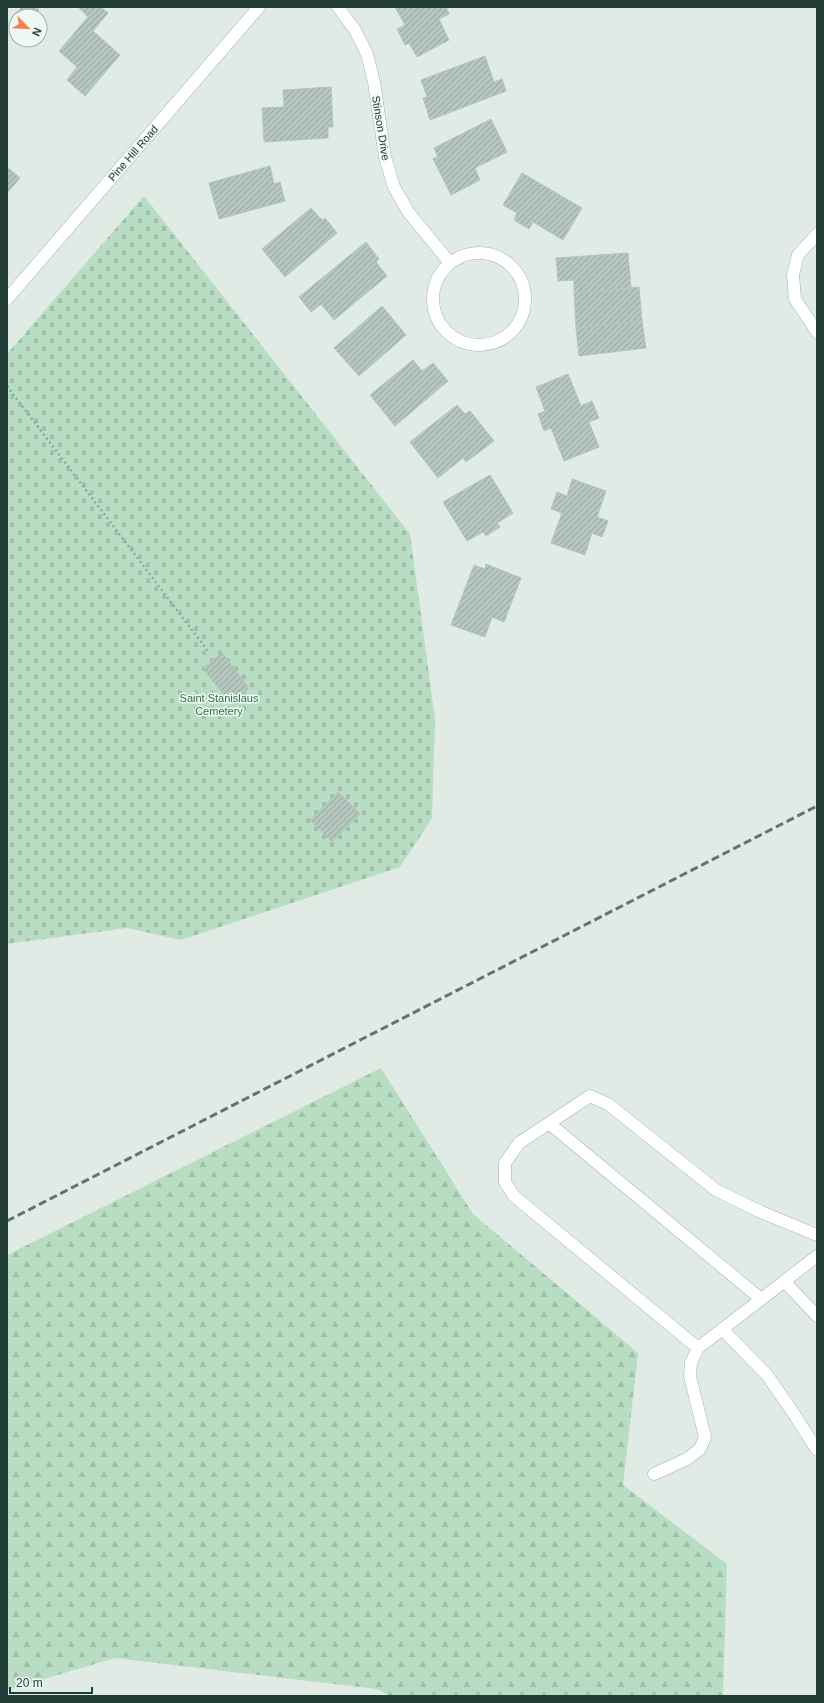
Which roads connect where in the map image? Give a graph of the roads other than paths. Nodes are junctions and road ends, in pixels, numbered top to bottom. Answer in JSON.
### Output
{"nodes":[{"id":1,"x":259,"y":7,"type":"edge"},
{"id":2,"x":338,"y":7,"type":"edge"},
{"id":3,"x":817,"y":234,"type":"edge"},
{"id":4,"x":450,"y":263,"type":"junction"},
{"id":5,"x":7,"y":298,"type":"edge"},
{"id":6,"x":817,"y":332,"type":"edge"},
{"id":7,"x":550,"y":1124,"type":"junction"},
{"id":8,"x":817,"y":1235,"type":"edge"},
{"id":9,"x":817,"y":1256,"type":"edge"},
{"id":10,"x":784,"y":1281,"type":"junction"},
{"id":11,"x":761,"y":1299,"type":"junction"},
{"id":12,"x":817,"y":1316,"type":"edge"},
{"id":13,"x":722,"y":1329,"type":"junction"},
{"id":14,"x":698,"y":1348,"type":"junction"},
{"id":15,"x":817,"y":1450,"type":"edge"},
{"id":16,"x":654,"y":1474,"type":"dead end"}],
"edges":[{"from":1,"to":5,"type":"street","name":"Pine Hill Road"},
{"from":2,"to":4,"type":"street","name":"Stinson Drive"},
{"from":3,"to":6,"type":"street"},
{"from":4,"to":4,"type":"street"},
{"from":7,"to":8,"type":"street"},
{"from":7,"to":11,"type":"street"},
{"from":7,"to":14,"type":"street"},
{"from":9,"to":10,"type":"street"},
{"from":10,"to":11,"type":"street"},
{"from":10,"to":12,"type":"street"},
{"from":11,"to":13,"type":"street"},
{"from":13,"to":14,"type":"street"},
{"from":13,"to":15,"type":"street"},
{"from":14,"to":16,"type":"street"}]}
